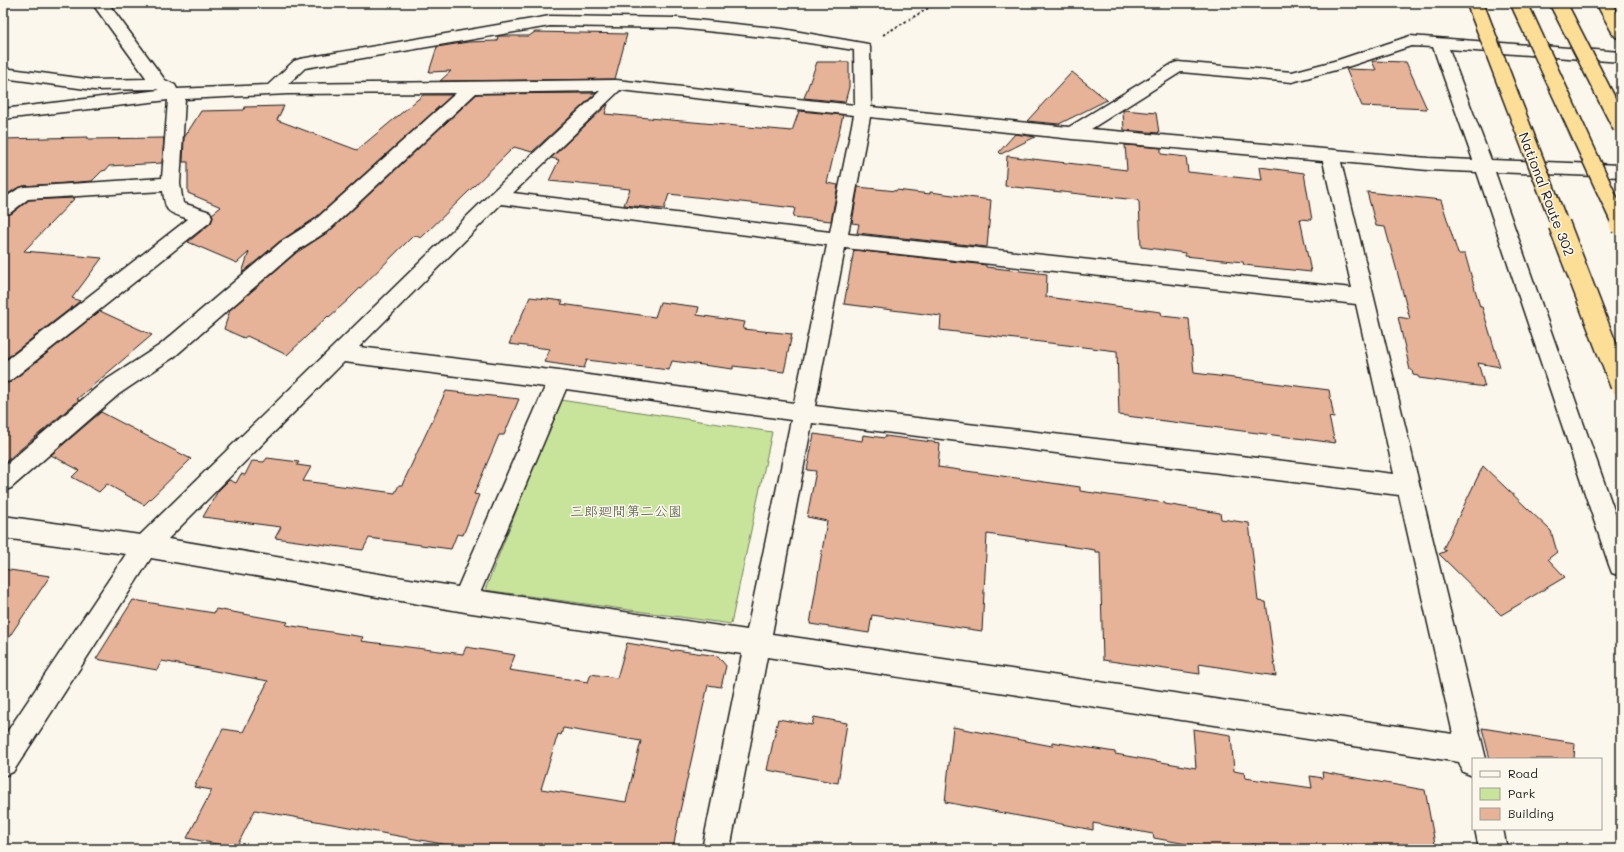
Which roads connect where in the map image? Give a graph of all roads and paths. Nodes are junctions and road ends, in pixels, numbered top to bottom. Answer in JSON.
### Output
{"nodes":[{"id":1,"x":100,"y":3,"type":"edge"},
{"id":2,"x":937,"y":3,"type":"edge"},
{"id":3,"x":1475,"y":3,"type":"edge"},
{"id":4,"x":1519,"y":3,"type":"edge"},
{"id":5,"x":1558,"y":3,"type":"edge"},
{"id":6,"x":1604,"y":3,"type":"edge"},
{"id":7,"x":1621,"y":34,"type":"edge"},
{"id":8,"x":1439,"y":43,"type":"junction"},
{"id":9,"x":862,"y":47,"type":"junction"},
{"id":10,"x":1621,"y":57,"type":"edge"},
{"id":11,"x":3,"y":73,"type":"edge"},
{"id":12,"x":159,"y":84,"type":"junction"},
{"id":13,"x":616,"y":85,"type":"junction"},
{"id":14,"x":471,"y":88,"type":"junction"},
{"id":15,"x":272,"y":90,"type":"junction"},
{"id":16,"x":177,"y":94,"type":"junction"},
{"id":17,"x":863,"y":112,"type":"junction"},
{"id":18,"x":3,"y":114,"type":"edge"},
{"id":19,"x":1621,"y":127,"type":"edge"},
{"id":20,"x":1072,"y":133,"type":"junction"},
{"id":21,"x":1331,"y":156,"type":"junction"},
{"id":22,"x":1484,"y":166,"type":"junction"},
{"id":23,"x":1621,"y":171,"type":"edge"},
{"id":24,"x":171,"y":184,"type":"junction"},
{"id":25,"x":497,"y":197,"type":"junction"},
{"id":26,"x":3,"y":208,"type":"edge"},
{"id":27,"x":1621,"y":225,"type":"edge"},
{"id":28,"x":838,"y":240,"type":"junction"},
{"id":29,"x":1364,"y":297,"type":"junction"},
{"id":30,"x":340,"y":353,"type":"junction"},
{"id":31,"x":3,"y":375,"type":"edge"},
{"id":32,"x":559,"y":380,"type":"junction"},
{"id":33,"x":1621,"y":385,"type":"edge"},
{"id":34,"x":803,"y":413,"type":"junction"},
{"id":35,"x":3,"y":481,"type":"edge"},
{"id":36,"x":1408,"y":486,"type":"junction"},
{"id":37,"x":3,"y":528,"type":"edge"},
{"id":38,"x":145,"y":546,"type":"junction"},
{"id":39,"x":1621,"y":564,"type":"edge"},
{"id":40,"x":465,"y":600,"type":"junction"},
{"id":41,"x":757,"y":644,"type":"junction"},
{"id":42,"x":1472,"y":756,"type":"edge"},
{"id":43,"x":3,"y":762,"type":"edge"},
{"id":44,"x":1489,"y":830,"type":"edge"},
{"id":45,"x":716,"y":849,"type":"edge"},
{"id":46,"x":1494,"y":849,"type":"edge"}],
"edges":[{"from":1,"to":12,"type":"street"},
{"from":2,"to":9,"type":"path"},
{"from":3,"to":33,"type":"highway","name":"National Route 302","bridge":true},
{"from":4,"to":27,"type":"highway","bridge":true},
{"from":5,"to":19,"type":"highway","bridge":true},
{"from":6,"to":7,"type":"highway"},
{"from":8,"to":10,"type":"street"},
{"from":8,"to":20,"type":"street"},
{"from":8,"to":22,"type":"street"},
{"from":9,"to":15,"type":"street"},
{"from":9,"to":17,"type":"street"},
{"from":11,"to":12,"type":"street"},
{"from":12,"to":16,"type":"street"},
{"from":13,"to":14,"type":"street"},
{"from":13,"to":17,"type":"street"},
{"from":13,"to":25,"type":"street"},
{"from":14,"to":15,"type":"street"},
{"from":14,"to":35,"type":"street"},
{"from":15,"to":16,"type":"street"},
{"from":16,"to":18,"type":"street"},
{"from":16,"to":24,"type":"street"},
{"from":17,"to":20,"type":"street"},
{"from":17,"to":28,"type":"street"},
{"from":20,"to":21,"type":"street"},
{"from":21,"to":22,"type":"street"},
{"from":21,"to":29,"type":"street"},
{"from":22,"to":23,"type":"street"},
{"from":22,"to":39,"type":"street"},
{"from":24,"to":26,"type":"street"},
{"from":24,"to":31,"type":"street"},
{"from":25,"to":28,"type":"street"},
{"from":25,"to":30,"type":"street"},
{"from":28,"to":29,"type":"street"},
{"from":28,"to":34,"type":"street"},
{"from":29,"to":36,"type":"street"},
{"from":30,"to":32,"type":"street"},
{"from":30,"to":38,"type":"street"},
{"from":32,"to":34,"type":"street"},
{"from":32,"to":40,"type":"street"},
{"from":34,"to":36,"type":"street"},
{"from":34,"to":41,"type":"street"},
{"from":36,"to":42,"type":"street"},
{"from":37,"to":38,"type":"street"},
{"from":38,"to":40,"type":"street"},
{"from":38,"to":43,"type":"street"},
{"from":40,"to":41,"type":"street"},
{"from":41,"to":42,"type":"street"},
{"from":41,"to":45,"type":"street"},
{"from":44,"to":46,"type":"street"}]}
